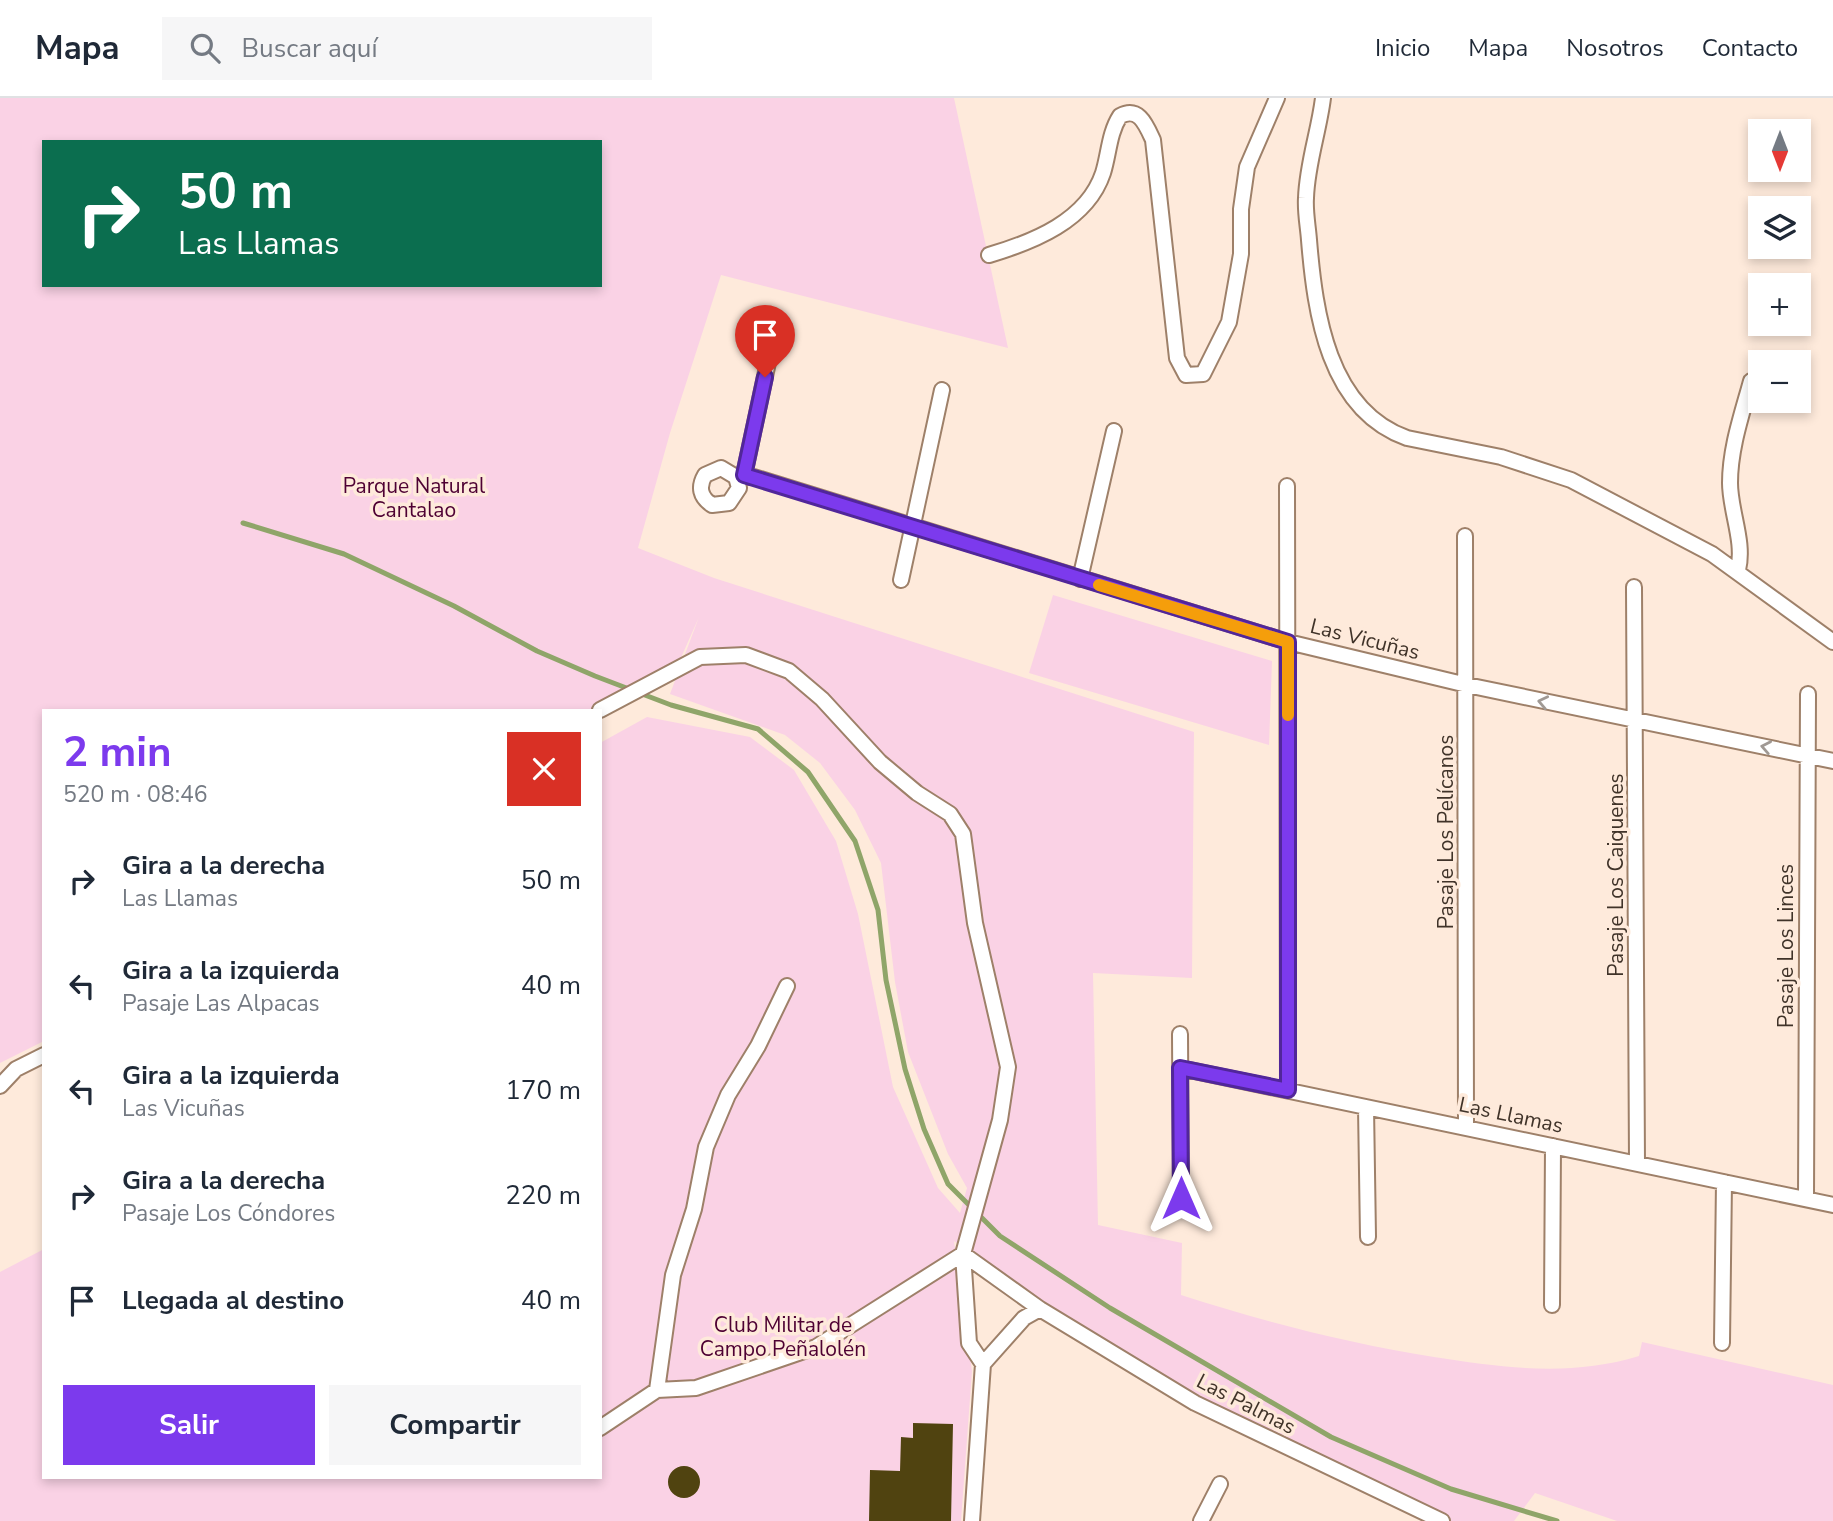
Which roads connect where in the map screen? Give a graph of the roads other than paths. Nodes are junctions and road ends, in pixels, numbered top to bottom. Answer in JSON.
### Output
{"nodes":[{"id":1,"x":1277,"y":98,"type":"edge"},
{"id":2,"x":1323,"y":98,"type":"edge"},
{"id":3,"x":989,"y":256,"type":"dead end"},
{"id":4,"x":770,"y":353,"type":"dead end"},
{"id":5,"x":942,"y":390,"type":"dead end"},
{"id":6,"x":1748,"y":394,"type":"edge"},
{"id":7,"x":1114,"y":431,"type":"dead end"},
{"id":8,"x":1287,"y":486,"type":"dead end"},
{"id":9,"x":913,"y":526,"type":"junction"},
{"id":10,"x":1465,"y":536,"type":"dead end"},
{"id":11,"x":1738,"y":570,"type":"junction"},
{"id":12,"x":1080,"y":579,"type":"junction"},
{"id":13,"x":901,"y":580,"type":"dead end"},
{"id":14,"x":1634,"y":587,"type":"dead end"},
{"id":15,"x":1288,"y":642,"type":"junction"},
{"id":16,"x":1833,"y":642,"type":"edge"},
{"id":17,"x":1467,"y":685,"type":"junction"},
{"id":18,"x":1808,"y":694,"type":"dead end"},
{"id":19,"x":604,"y":709,"type":"edge"},
{"id":20,"x":1637,"y":722,"type":"junction"},
{"id":21,"x":1808,"y":755,"type":"junction"},
{"id":22,"x":1833,"y":761,"type":"edge"},
{"id":23,"x":787,"y":986,"type":"dead end"},
{"id":24,"x":1180,"y":1034,"type":"dead end"},
{"id":25,"x":42,"y":1056,"type":"edge"},
{"id":26,"x":1180,"y":1068,"type":"junction"},
{"id":27,"x":0,"y":1086,"type":"edge"},
{"id":28,"x":1288,"y":1090,"type":"junction"},
{"id":29,"x":1366,"y":1107,"type":"junction"},
{"id":30,"x":1466,"y":1128,"type":"junction"},
{"id":31,"x":1553,"y":1146,"type":"junction"},
{"id":32,"x":1637,"y":1163,"type":"junction"},
{"id":33,"x":1724,"y":1182,"type":"junction"},
{"id":34,"x":1181,"y":1198,"type":"dead end"},
{"id":35,"x":1806,"y":1199,"type":"junction"},
{"id":36,"x":1833,"y":1205,"type":"edge"},
{"id":37,"x":1368,"y":1237,"type":"dead end"},
{"id":38,"x":963,"y":1254,"type":"junction"},
{"id":39,"x":1552,"y":1305,"type":"dead end"},
{"id":40,"x":1040,"y":1309,"type":"junction"},
{"id":41,"x":1722,"y":1343,"type":"dead end"},
{"id":42,"x":984,"y":1364,"type":"junction"},
{"id":43,"x":657,"y":1390,"type":"junction"},
{"id":44,"x":602,"y":1428,"type":"edge"},
{"id":45,"x":1220,"y":1484,"type":"dead end"},
{"id":46,"x":972,"y":1521,"type":"edge"},
{"id":47,"x":1201,"y":1521,"type":"edge"},
{"id":48,"x":1442,"y":1521,"type":"edge"}],
"edges":[{"from":1,"to":3,"type":"street"},
{"from":2,"to":11,"type":"street"},
{"from":4,"to":9,"type":"street","name":"Las Vicuñas"},
{"from":5,"to":9,"type":"street"},
{"from":6,"to":11,"type":"street"},
{"from":7,"to":12,"type":"street"},
{"from":8,"to":15,"type":"street"},
{"from":9,"to":12,"type":"street","name":"Las Vicuñas"},
{"from":9,"to":13,"type":"street"},
{"from":10,"to":17,"type":"street","name":"Pasaje Los Pelícanos"},
{"from":11,"to":16,"type":"street"},
{"from":12,"to":15,"type":"street","name":"Las Vicuñas"},
{"from":14,"to":20,"type":"street","name":"Pasaje Los Caiquenes"},
{"from":15,"to":17,"type":"street","name":"Las Vicuñas"},
{"from":15,"to":28,"type":"street"},
{"from":20,"to":17,"type":"street","name":"Las Vicuñas","one_way":true},
{"from":17,"to":30,"type":"street","name":"Pasaje Los Pelícanos"},
{"from":18,"to":21,"type":"street","name":"Pasaje Los Linces"},
{"from":19,"to":38,"type":"street"},
{"from":21,"to":20,"type":"street","name":"Las Vicuñas","one_way":true},
{"from":20,"to":32,"type":"street","name":"Pasaje Los Caiquenes"},
{"from":21,"to":22,"type":"street","name":"Las Vicuñas"},
{"from":21,"to":35,"type":"street","name":"Pasaje Los Linces"},
{"from":23,"to":43,"type":"street"},
{"from":24,"to":26,"type":"street"},
{"from":25,"to":27,"type":"street"},
{"from":26,"to":28,"type":"street","name":"Las Llamas"},
{"from":26,"to":34,"type":"street"},
{"from":28,"to":29,"type":"street","name":"Las Llamas"},
{"from":29,"to":30,"type":"street","name":"Las Llamas"},
{"from":29,"to":37,"type":"street"},
{"from":30,"to":31,"type":"street","name":"Las Llamas"},
{"from":31,"to":32,"type":"street","name":"Las Llamas"},
{"from":31,"to":39,"type":"street"},
{"from":32,"to":33,"type":"street","name":"Las Llamas"},
{"from":33,"to":35,"type":"street","name":"Las Llamas"},
{"from":33,"to":41,"type":"street"},
{"from":35,"to":36,"type":"street","name":"Las Llamas"},
{"from":38,"to":40,"type":"street","name":"Las Palmas"},
{"from":38,"to":42,"type":"street"},
{"from":38,"to":43,"type":"street"},
{"from":40,"to":42,"type":"street"},
{"from":40,"to":48,"type":"street","name":"Las Palmas"},
{"from":42,"to":46,"type":"street"},
{"from":43,"to":44,"type":"street"},
{"from":45,"to":47,"type":"street"}]}
